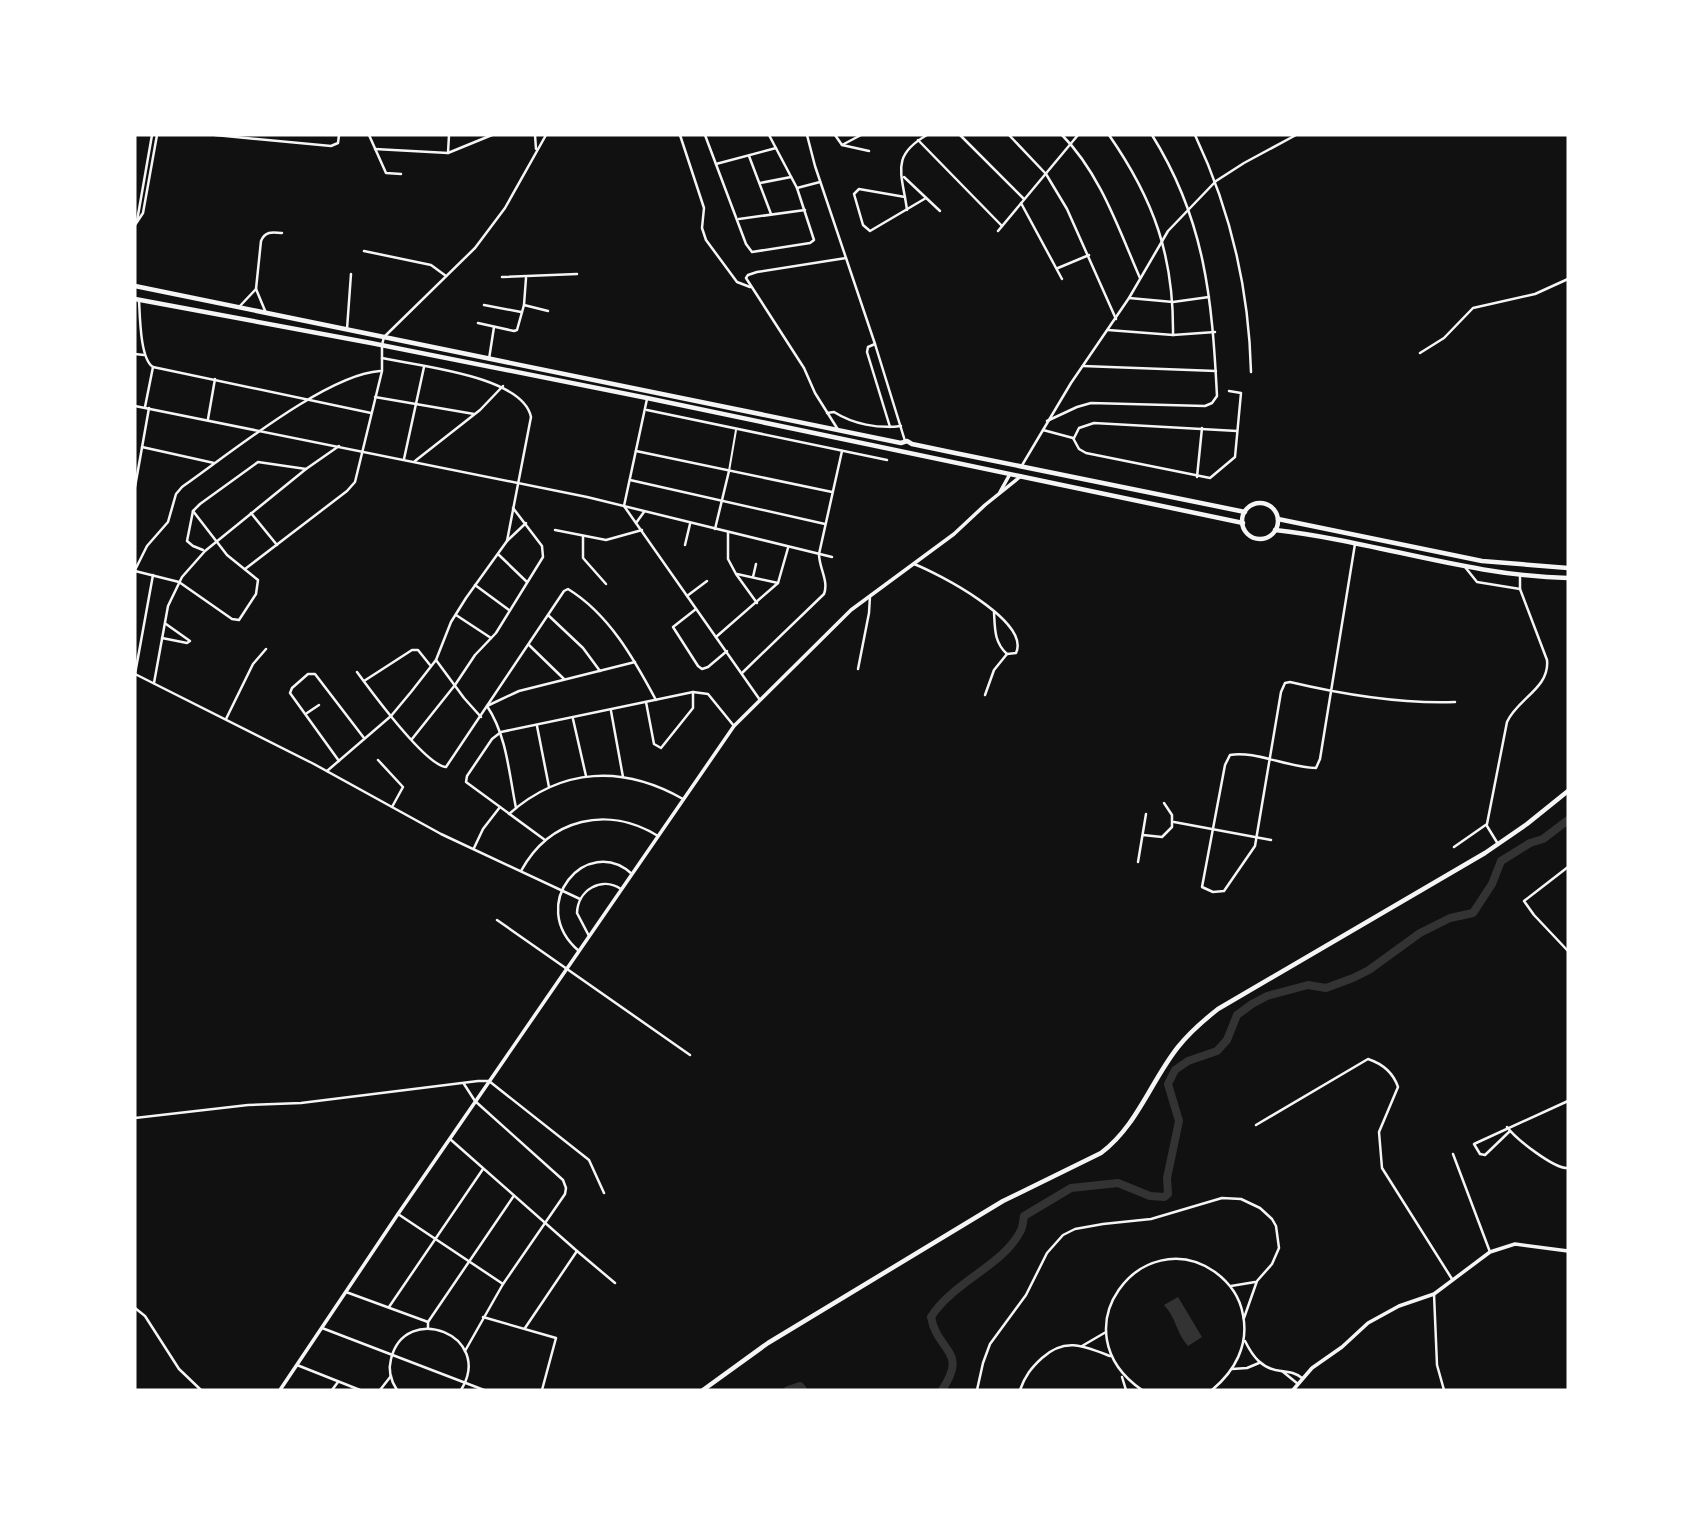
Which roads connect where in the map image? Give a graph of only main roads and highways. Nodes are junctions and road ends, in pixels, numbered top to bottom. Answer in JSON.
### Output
{"nodes":[{"id":1,"x":135,"y":286,"type":"edge"},
{"id":2,"x":137,"y":299,"type":"edge"},
{"id":3,"x":903,"y":442,"type":"junction"},
{"id":4,"x":912,"y":444,"type":"junction"},
{"id":5,"x":900,"y":451,"type":"junction"},
{"id":6,"x":909,"y":453,"type":"junction"},
{"id":7,"x":1245,"y":512,"type":"junction"},
{"id":8,"x":1278,"y":519,"type":"junction"},
{"id":9,"x":1243,"y":523,"type":"junction"},
{"id":10,"x":1275,"y":530,"type":"junction"},
{"id":11,"x":1568,"y":568,"type":"edge"},
{"id":12,"x":1568,"y":578,"type":"edge"},
{"id":13,"x":1568,"y":791,"type":"edge"},
{"id":14,"x":703,"y":1390,"type":"edge"}],
"edges":[{"from":1,"to":3,"type":"main road"},
{"from":2,"to":5,"type":"main road"},
{"from":3,"to":4,"type":"main road"},
{"from":3,"to":5,"type":"main road"},
{"from":4,"to":6,"type":"main road"},
{"from":4,"to":7,"type":"main road"},
{"from":5,"to":6,"type":"main road"},
{"from":6,"to":9,"type":"main road"},
{"from":7,"to":8,"type":"main road"},
{"from":7,"to":9,"type":"main road"},
{"from":8,"to":10,"type":"main road"},
{"from":8,"to":11,"type":"main road"},
{"from":9,"to":10,"type":"main road"},
{"from":10,"to":12,"type":"main road"},
{"from":13,"to":14,"type":"main road"}]}
